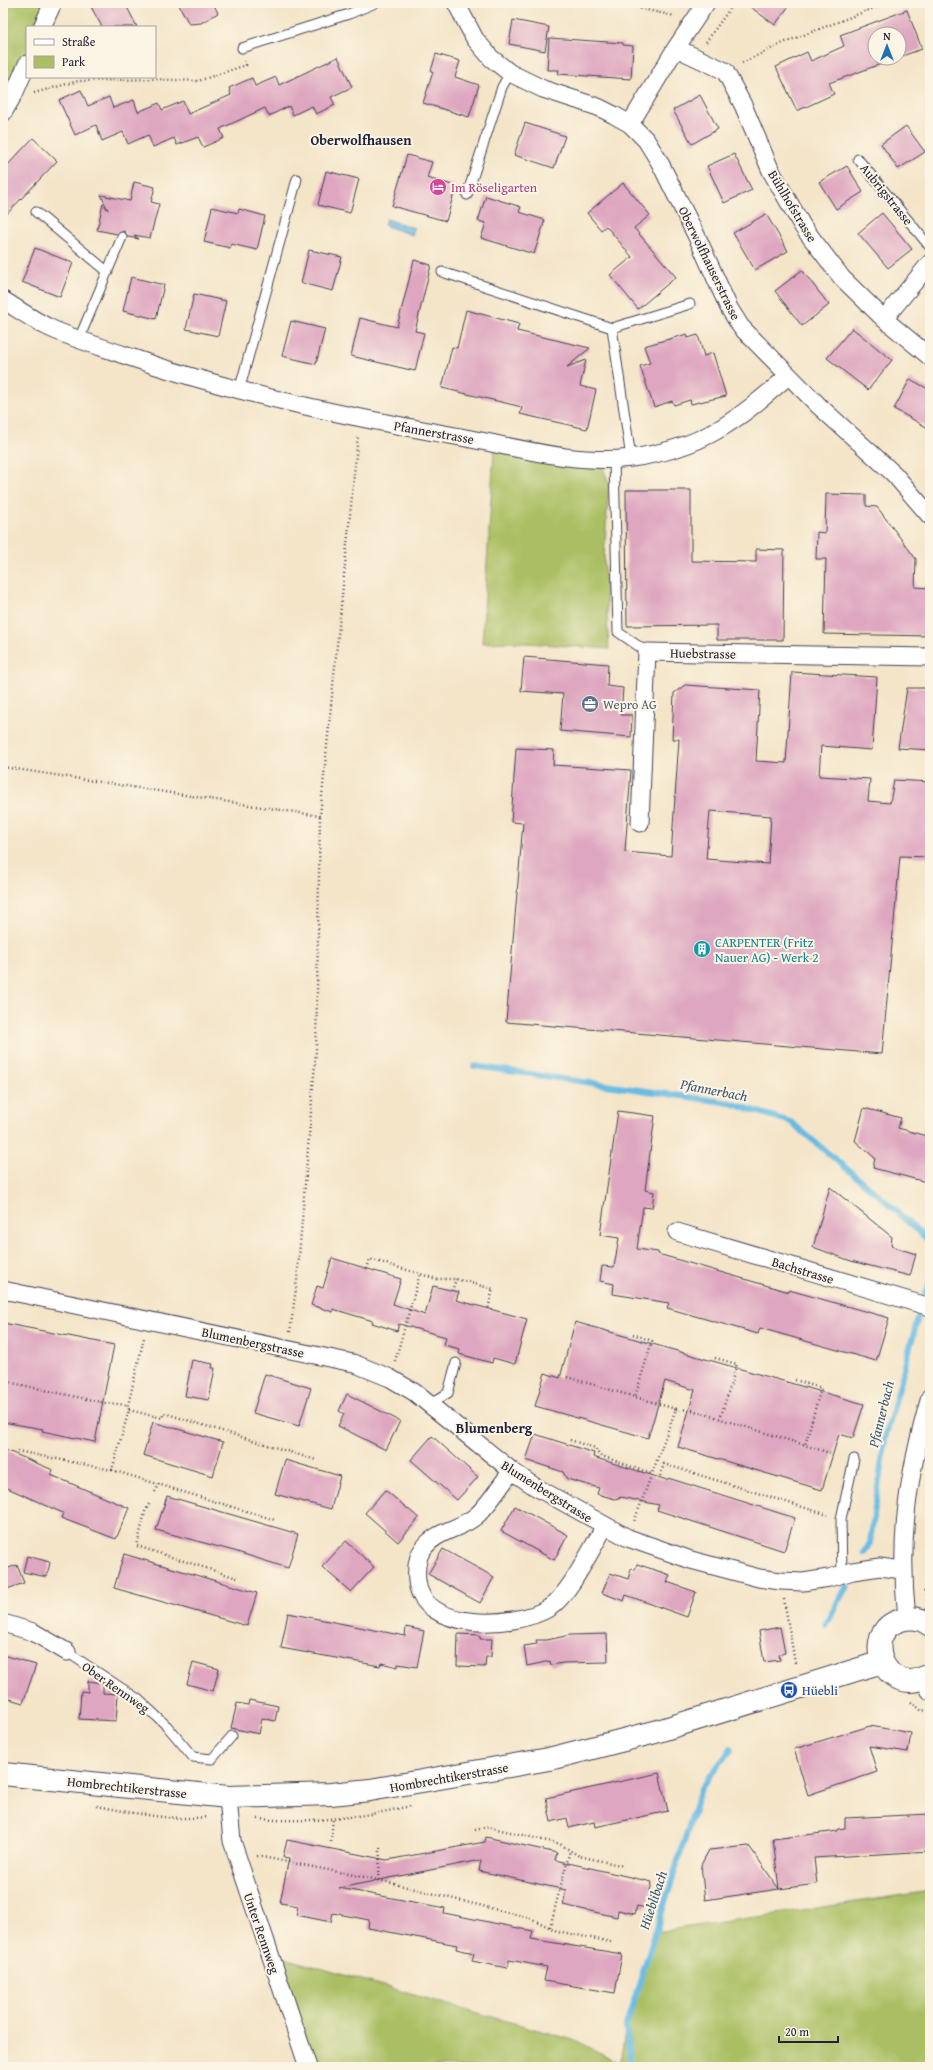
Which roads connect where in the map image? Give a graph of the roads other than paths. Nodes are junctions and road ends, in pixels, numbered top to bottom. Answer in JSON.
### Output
{"nodes":[{"id":1,"x":53,"y":3,"type":"edge"},
{"id":2,"x":375,"y":3,"type":"edge"},
{"id":3,"x":456,"y":3,"type":"edge"},
{"id":4,"x":706,"y":3,"type":"edge"},
{"id":5,"x":42,"y":26,"type":"edge"},
{"id":6,"x":242,"y":48,"type":"road end"},
{"id":7,"x":676,"y":48,"type":"junction"},
{"id":8,"x":26,"y":66,"type":"edge"},
{"id":9,"x":510,"y":73,"type":"junction"},
{"id":10,"x":3,"y":113,"type":"edge"},
{"id":11,"x":630,"y":124,"type":"junction"},
{"id":12,"x":858,"y":159,"type":"dead end"},
{"id":13,"x":297,"y":179,"type":"dead end"},
{"id":14,"x":467,"y":195,"type":"dead end"},
{"id":15,"x":36,"y":212,"type":"dead end"},
{"id":16,"x":122,"y":238,"type":"dead end"},
{"id":17,"x":930,"y":247,"type":"edge"},
{"id":18,"x":930,"y":263,"type":"edge"},
{"id":19,"x":108,"y":272,"type":"junction"},
{"id":20,"x":442,"y":272,"type":"dead end"},
{"id":21,"x":3,"y":300,"type":"edge"},
{"id":22,"x":690,"y":304,"type":"dead end"},
{"id":23,"x":884,"y":319,"type":"junction"},
{"id":24,"x":612,"y":328,"type":"junction"},
{"id":25,"x":79,"y":339,"type":"junction"},
{"id":26,"x":930,"y":357,"type":"edge"},
{"id":27,"x":788,"y":376,"type":"junction"},
{"id":28,"x":239,"y":391,"type":"junction"},
{"id":29,"x":631,"y":458,"type":"junction"},
{"id":30,"x":614,"y":459,"type":"junction"},
{"id":31,"x":930,"y":516,"type":"edge"},
{"id":32,"x":647,"y":652,"type":"junction"},
{"id":33,"x":930,"y":657,"type":"edge"},
{"id":34,"x":640,"y":823,"type":"dead end"},
{"id":35,"x":677,"y":1232,"type":"dead end"},
{"id":36,"x":3,"y":1290,"type":"edge"},
{"id":37,"x":924,"y":1306,"type":"edge"},
{"id":38,"x":456,"y":1364,"type":"dead end"},
{"id":39,"x":930,"y":1397,"type":"edge"},
{"id":40,"x":430,"y":1404,"type":"junction"},
{"id":41,"x":854,"y":1459,"type":"dead end"},
{"id":42,"x":512,"y":1471,"type":"junction"},
{"id":43,"x":605,"y":1526,"type":"junction"},
{"id":44,"x":902,"y":1570,"type":"junction"},
{"id":45,"x":848,"y":1573,"type":"junction"},
{"id":46,"x":907,"y":1618,"type":"junction"},
{"id":47,"x":3,"y":1623,"type":"edge"},
{"id":48,"x":930,"y":1625,"type":"edge"},
{"id":49,"x":67,"y":1652,"type":"joint"},
{"id":50,"x":882,"y":1662,"type":"junction"},
{"id":51,"x":928,"y":1681,"type":"edge"},
{"id":52,"x":232,"y":1736,"type":"dead end"},
{"id":53,"x":3,"y":1774,"type":"edge"},
{"id":54,"x":228,"y":1806,"type":"junction"},
{"id":55,"x":308,"y":2067,"type":"edge"}],
"edges":[{"from":1,"to":5,"type":"street"},
{"from":2,"to":6,"type":"lane"},
{"from":3,"to":9,"type":"street","name":"Oberwolfhauserstrasse"},
{"from":4,"to":7,"type":"street"},
{"from":7,"to":11,"type":"street"},
{"from":7,"to":23,"type":"street","name":"Bühlhofstrasse"},
{"from":8,"to":10,"type":"street"},
{"from":9,"to":11,"type":"street","name":"Oberwolfhauserstrasse"},
{"from":9,"to":14,"type":"lane"},
{"from":11,"to":27,"type":"street","name":"Oberwolfhauserstrasse"},
{"from":12,"to":17,"type":"lane","name":"Aubrigstrasse"},
{"from":13,"to":28,"type":"lane"},
{"from":15,"to":19,"type":"lane"},
{"from":16,"to":19,"type":"lane"},
{"from":18,"to":23,"type":"street"},
{"from":19,"to":25,"type":"lane"},
{"from":20,"to":24,"type":"lane"},
{"from":21,"to":25,"type":"street","name":"Pfannerstrasse"},
{"from":22,"to":24,"type":"lane"},
{"from":23,"to":26,"type":"street","name":"Bühlhofstrasse"},
{"from":24,"to":29,"type":"lane"},
{"from":25,"to":28,"type":"street","name":"Pfannerstrasse"},
{"from":27,"to":29,"type":"street","name":"Pfannerstrasse"},
{"from":27,"to":31,"type":"street","name":"Oberwolfhauserstrasse"},
{"from":28,"to":30,"type":"street","name":"Pfannerstrasse"},
{"from":29,"to":30,"type":"street","name":"Pfannerstrasse"},
{"from":30,"to":32,"type":"lane"},
{"from":32,"to":33,"type":"street","name":"Huebstrasse"},
{"from":32,"to":34,"type":"street"},
{"from":35,"to":37,"type":"street","name":"Bachstrasse"},
{"from":36,"to":40,"type":"street","name":"Blumenbergstrasse"},
{"from":38,"to":40,"type":"lane"},
{"from":39,"to":44,"type":"street"},
{"from":40,"to":42,"type":"street","name":"Blumenbergstrasse"},
{"from":41,"to":45,"type":"lane"},
{"from":42,"to":43,"type":"street","name":"Blumenbergstrasse"},
{"from":42,"to":43,"type":"street"},
{"from":43,"to":45,"type":"street","name":"Blumenbergstrasse"},
{"from":44,"to":45,"type":"street","name":"Blumenbergstrasse"},
{"from":44,"to":46,"type":"street"},
{"from":46,"to":48,"type":"main road"},
{"from":46,"to":50,"type":"main road"},
{"from":47,"to":49,"type":"street","name":"Ober Rennweg"},
{"from":49,"to":52,"type":"lane","name":"Ober Rennweg"},
{"from":50,"to":51,"type":"main road"},
{"from":50,"to":54,"type":"main road","name":"Hombrechtikerstrasse"},
{"from":53,"to":54,"type":"main road","name":"Hombrechtikerstrasse"},
{"from":54,"to":55,"type":"street","name":"Unter Rennweg"}]}
